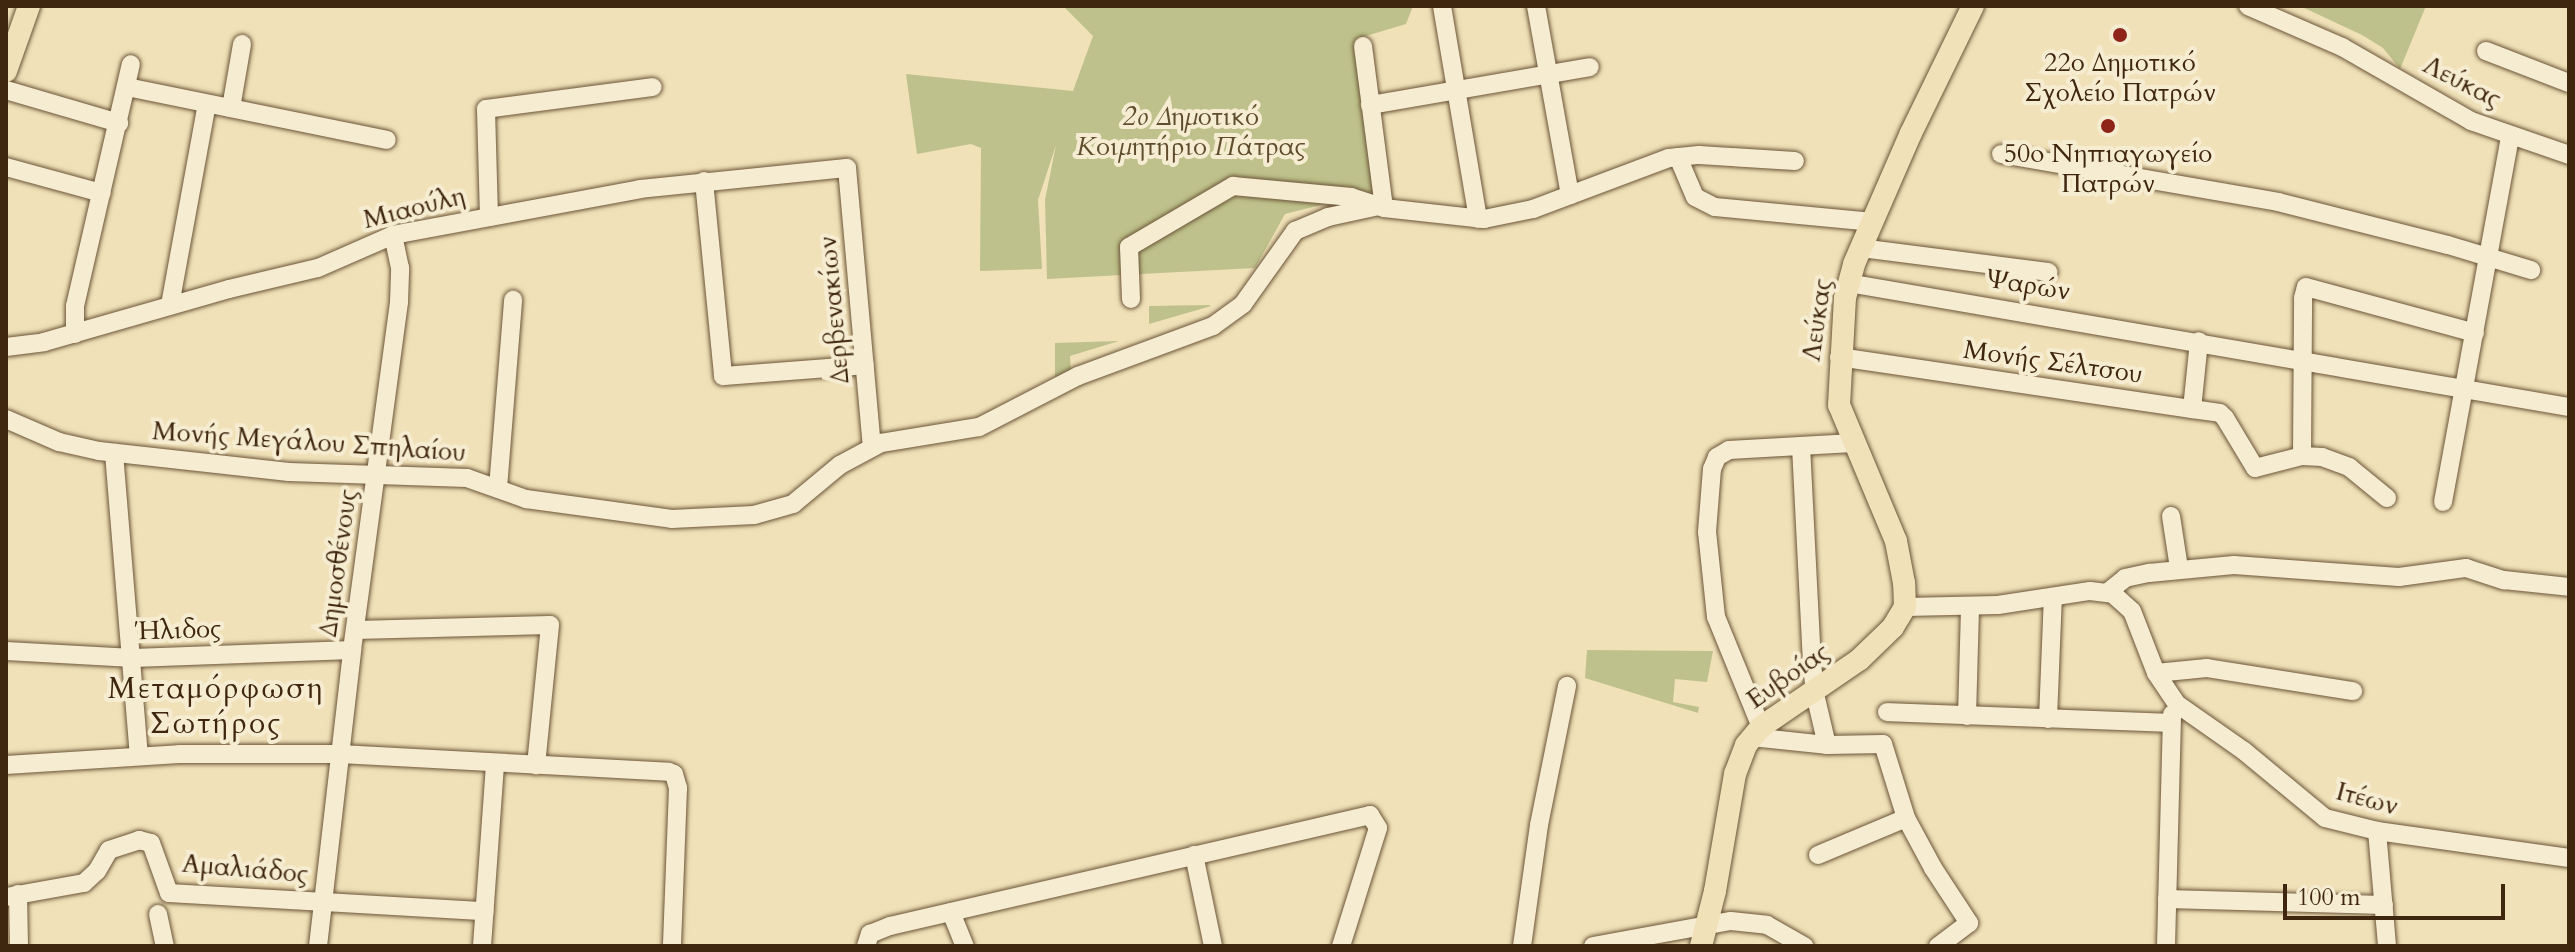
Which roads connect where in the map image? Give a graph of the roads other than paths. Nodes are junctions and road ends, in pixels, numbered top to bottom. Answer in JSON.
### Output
{"nodes":[{"id":1,"x":29,"y":6,"type":"edge"},
{"id":2,"x":1442,"y":6,"type":"edge"},
{"id":3,"x":1536,"y":6,"type":"edge"},
{"id":4,"x":1973,"y":6,"type":"edge"},
{"id":5,"x":2248,"y":6,"type":"edge"},
{"id":6,"x":13,"y":31,"type":"edge"},
{"id":7,"x":242,"y":44,"type":"dead end"},
{"id":8,"x":1363,"y":46,"type":"dead end"},
{"id":9,"x":2486,"y":51,"type":"dead end"},
{"id":10,"x":131,"y":64,"type":"dead end"},
{"id":11,"x":1590,"y":67,"type":"dead end"},
{"id":12,"x":6,"y":71,"type":"edge"},
{"id":13,"x":1548,"y":75,"type":"junction"},
{"id":14,"x":2569,"y":83,"type":"edge"},
{"id":15,"x":127,"y":87,"type":"junction"},
{"id":16,"x":653,"y":87,"type":"dead end"},
{"id":17,"x":6,"y":90,"type":"edge"},
{"id":18,"x":1455,"y":92,"type":"junction"},
{"id":19,"x":207,"y":104,"type":"junction"},
{"id":20,"x":1370,"y":105,"type":"junction"},
{"id":21,"x":231,"y":108,"type":"junction"},
{"id":22,"x":119,"y":123,"type":"junction"},
{"id":23,"x":2510,"y":136,"type":"junction"},
{"id":24,"x":387,"y":140,"type":"dead end"},
{"id":25,"x":2568,"y":151,"type":"edge"},
{"id":26,"x":2001,"y":154,"type":"dead end"},
{"id":27,"x":1678,"y":157,"type":"junction"},
{"id":28,"x":1795,"y":161,"type":"dead end"},
{"id":29,"x":6,"y":167,"type":"edge"},
{"id":30,"x":847,"y":168,"type":"joint"},
{"id":31,"x":704,"y":181,"type":"junction"},
{"id":32,"x":102,"y":193,"type":"junction"},
{"id":33,"x":1570,"y":195,"type":"junction"},
{"id":34,"x":1382,"y":207,"type":"junction"},
{"id":35,"x":489,"y":217,"type":"junction"},
{"id":36,"x":1478,"y":219,"type":"junction"},
{"id":37,"x":1873,"y":222,"type":"junction"},
{"id":38,"x":393,"y":235,"type":"junction"},
{"id":39,"x":1861,"y":248,"type":"junction"},
{"id":40,"x":2489,"y":257,"type":"junction"},
{"id":41,"x":2531,"y":270,"type":"dead end"},
{"id":42,"x":2048,"y":272,"type":"dead end"},
{"id":43,"x":1848,"y":283,"type":"junction"},
{"id":44,"x":1131,"y":299,"type":"dead end"},
{"id":45,"x":513,"y":300,"type":"dead end"},
{"id":46,"x":170,"y":305,"type":"junction"},
{"id":47,"x":2475,"y":333,"type":"junction"},
{"id":48,"x":75,"y":334,"type":"junction"},
{"id":49,"x":2199,"y":341,"type":"junction"},
{"id":50,"x":6,"y":347,"type":"edge"},
{"id":51,"x":1839,"y":357,"type":"junction"},
{"id":52,"x":2302,"y":361,"type":"junction"},
{"id":53,"x":865,"y":365,"type":"junction"},
{"id":54,"x":2464,"y":389,"type":"junction"},
{"id":55,"x":2569,"y":407,"type":"edge"},
{"id":56,"x":2192,"y":409,"type":"junction"},
{"id":57,"x":6,"y":419,"type":"edge"},
{"id":58,"x":1853,"y":443,"type":"junction"},
{"id":59,"x":1801,"y":446,"type":"junction"},
{"id":60,"x":872,"y":447,"type":"junction"},
{"id":61,"x":114,"y":453,"type":"junction"},
{"id":62,"x":2302,"y":456,"type":"junction"},
{"id":63,"x":376,"y":476,"type":"junction"},
{"id":64,"x":498,"y":488,"type":"junction"},
{"id":65,"x":2387,"y":498,"type":"dead end"},
{"id":66,"x":2443,"y":502,"type":"dead end"},
{"id":67,"x":2171,"y":516,"type":"dead end"},
{"id":68,"x":2179,"y":568,"type":"junction"},
{"id":69,"x":2569,"y":587,"type":"edge"},
{"id":70,"x":2108,"y":592,"type":"junction"},
{"id":71,"x":2053,"y":597,"type":"junction"},
{"id":72,"x":1905,"y":607,"type":"junction"},
{"id":73,"x":1970,"y":607,"type":"junction"},
{"id":74,"x":355,"y":630,"type":"junction"},
{"id":75,"x":352,"y":650,"type":"junction"},
{"id":76,"x":6,"y":651,"type":"edge"},
{"id":77,"x":133,"y":658,"type":"junction"},
{"id":78,"x":2156,"y":673,"type":"junction"},
{"id":79,"x":1567,"y":686,"type":"dead end"},
{"id":80,"x":2353,"y":691,"type":"dead end"},
{"id":81,"x":1815,"y":694,"type":"junction"},
{"id":82,"x":2177,"y":704,"type":"junction"},
{"id":83,"x":1887,"y":712,"type":"dead end"},
{"id":84,"x":1967,"y":716,"type":"junction"},
{"id":85,"x":2048,"y":719,"type":"junction"},
{"id":86,"x":2170,"y":723,"type":"junction"},
{"id":87,"x":1756,"y":732,"type":"junction"},
{"id":88,"x":1827,"y":745,"type":"junction"},
{"id":89,"x":340,"y":754,"type":"junction"},
{"id":90,"x":139,"y":755,"type":"junction"},
{"id":91,"x":495,"y":763,"type":"junction"},
{"id":92,"x":6,"y":765,"type":"edge"},
{"id":93,"x":536,"y":765,"type":"junction"},
{"id":94,"x":1906,"y":818,"type":"junction"},
{"id":95,"x":2377,"y":831,"type":"junction"},
{"id":96,"x":1194,"y":855,"type":"junction"},
{"id":97,"x":1818,"y":855,"type":"dead end"},
{"id":98,"x":2569,"y":858,"type":"edge"},
{"id":99,"x":12,"y":896,"type":"edge"},
{"id":100,"x":2167,"y":899,"type":"junction"},
{"id":101,"x":325,"y":901,"type":"junction"},
{"id":102,"x":2384,"y":905,"type":"junction"},
{"id":103,"x":484,"y":911,"type":"junction"},
{"id":104,"x":951,"y":912,"type":"junction"},
{"id":105,"x":158,"y":914,"type":"dead end"},
{"id":106,"x":1704,"y":935,"type":"edge"},
{"id":107,"x":19,"y":946,"type":"edge"},
{"id":108,"x":165,"y":946,"type":"edge"},
{"id":109,"x":318,"y":946,"type":"edge"},
{"id":110,"x":482,"y":946,"type":"edge"},
{"id":111,"x":672,"y":946,"type":"edge"},
{"id":112,"x":866,"y":946,"type":"edge"},
{"id":113,"x":965,"y":946,"type":"edge"},
{"id":114,"x":1213,"y":946,"type":"edge"},
{"id":115,"x":1341,"y":946,"type":"edge"},
{"id":116,"x":1522,"y":946,"type":"edge"},
{"id":117,"x":1593,"y":946,"type":"edge"},
{"id":118,"x":1804,"y":946,"type":"edge"},
{"id":119,"x":1938,"y":946,"type":"edge"},
{"id":120,"x":2166,"y":946,"type":"edge"},
{"id":121,"x":2387,"y":946,"type":"edge"}],
"edges":[{"from":1,"to":6,"type":"main road"},
{"from":2,"to":18,"type":"street"},
{"from":3,"to":13,"type":"street"},
{"from":4,"to":37,"type":"main road","name":"Λεύκας"},
{"from":5,"to":23,"type":"street","name":"Λεύκας"},
{"from":6,"to":12,"type":"main road"},
{"from":7,"to":21,"type":"street"},
{"from":8,"to":20,"type":"street"},
{"from":9,"to":14,"type":"street"},
{"from":10,"to":15,"type":"street"},
{"from":11,"to":13,"type":"street"},
{"from":13,"to":18,"type":"street"},
{"from":13,"to":33,"type":"street"},
{"from":15,"to":19,"type":"street"},
{"from":15,"to":22,"type":"street"},
{"from":16,"to":35,"type":"street"},
{"from":17,"to":22,"type":"street"},
{"from":18,"to":20,"type":"street"},
{"from":18,"to":36,"type":"street"},
{"from":19,"to":21,"type":"street"},
{"from":19,"to":46,"type":"street"},
{"from":20,"to":34,"type":"street"},
{"from":21,"to":24,"type":"street"},
{"from":22,"to":32,"type":"street"},
{"from":23,"to":25,"type":"street","name":"Λεύκας"},
{"from":23,"to":40,"type":"street"},
{"from":26,"to":40,"type":"street"},
{"from":27,"to":28,"type":"street","name":"Μονής Μεγάλου Σπηλαίου"},
{"from":27,"to":33,"type":"street","name":"Μονής Μεγάλου Σπηλαίου"},
{"from":27,"to":37,"type":"street"},
{"from":29,"to":32,"type":"street"},
{"from":30,"to":31,"type":"street","name":"Μιαούλη"},
{"from":30,"to":53,"type":"street","name":"Δερβενακίων"},
{"from":31,"to":35,"type":"street","name":"Μιαούλη"},
{"from":31,"to":53,"type":"street"},
{"from":32,"to":48,"type":"street"},
{"from":33,"to":36,"type":"street","name":"Μονής Μεγάλου Σπηλαίου"},
{"from":34,"to":36,"type":"street","name":"Μονής Μεγάλου Σπηλαίου"},
{"from":34,"to":44,"type":"street","name":"Μονής Μεγάλου Σπηλαίου"},
{"from":34,"to":60,"type":"street","name":"Μονής Μεγάλου Σπηλαίου"},
{"from":35,"to":38,"type":"street","name":"Μιαούλη"},
{"from":37,"to":39,"type":"main road","name":"Λεύκας"},
{"from":38,"to":46,"type":"street","name":"Μιαούλη"},
{"from":38,"to":63,"type":"street","name":"Δημοσθένους"},
{"from":39,"to":42,"type":"street"},
{"from":39,"to":43,"type":"main road","name":"Λεύκας"},
{"from":40,"to":41,"type":"street"},
{"from":40,"to":47,"type":"street"},
{"from":43,"to":49,"type":"street","name":"Ψαρών"},
{"from":43,"to":51,"type":"main road","name":"Λεύκας"},
{"from":45,"to":64,"type":"street"},
{"from":46,"to":48,"type":"street","name":"Μιαούλη"},
{"from":47,"to":52,"type":"street"},
{"from":47,"to":54,"type":"street"},
{"from":48,"to":50,"type":"street","name":"Μιαούλη"},
{"from":49,"to":52,"type":"street","name":"Ψαρών"},
{"from":49,"to":56,"type":"street"},
{"from":51,"to":56,"type":"street","name":"Μονής Σέλτσου"},
{"from":51,"to":58,"type":"main road","name":"Λεύκας"},
{"from":52,"to":54,"type":"street","name":"Ψαρών"},
{"from":52,"to":62,"type":"street"},
{"from":53,"to":60,"type":"street","name":"Δερβενακίων"},
{"from":54,"to":55,"type":"street","name":"Ψαρών"},
{"from":54,"to":66,"type":"street"},
{"from":56,"to":62,"type":"street","name":"Μονής Σέλτσου"},
{"from":57,"to":61,"type":"street","name":"Μονής Μεγάλου Σπηλαίου"},
{"from":58,"to":59,"type":"street"},
{"from":58,"to":72,"type":"main road","name":"Λεύκας"},
{"from":59,"to":81,"type":"street"},
{"from":59,"to":87,"type":"street"},
{"from":60,"to":64,"type":"street","name":"Μονής Μεγάλου Σπηλαίου"},
{"from":61,"to":63,"type":"street","name":"Μονής Μεγάλου Σπηλαίου"},
{"from":61,"to":77,"type":"street"},
{"from":62,"to":65,"type":"street"},
{"from":63,"to":64,"type":"street","name":"Μονής Μεγάλου Σπηλαίου"},
{"from":63,"to":74,"type":"street","name":"Δημοσθένους"},
{"from":67,"to":68,"type":"street"},
{"from":68,"to":69,"type":"street"},
{"from":68,"to":70,"type":"street"},
{"from":70,"to":71,"type":"street"},
{"from":70,"to":78,"type":"street","name":"Ιτέων"},
{"from":71,"to":73,"type":"street"},
{"from":71,"to":85,"type":"street"},
{"from":72,"to":73,"type":"street"},
{"from":72,"to":81,"type":"main road","name":"Ευβοίας"},
{"from":73,"to":84,"type":"street"},
{"from":74,"to":75,"type":"street","name":"Δημοσθένους"},
{"from":74,"to":93,"type":"street"},
{"from":75,"to":77,"type":"street","name":"Ήλιδος"},
{"from":75,"to":89,"type":"street","name":"Δημοσθένους"},
{"from":76,"to":77,"type":"street","name":"Ήλιδος"},
{"from":77,"to":90,"type":"street"},
{"from":78,"to":80,"type":"street"},
{"from":78,"to":82,"type":"street","name":"Ιτέων"},
{"from":79,"to":116,"type":"street"},
{"from":81,"to":87,"type":"main road","name":"Ευβοίας"},
{"from":81,"to":88,"type":"street"},
{"from":82,"to":86,"type":"street"},
{"from":82,"to":95,"type":"street","name":"Ιτέων"},
{"from":83,"to":84,"type":"street"},
{"from":84,"to":85,"type":"street"},
{"from":85,"to":86,"type":"street"},
{"from":86,"to":100,"type":"street"},
{"from":87,"to":88,"type":"street"},
{"from":87,"to":106,"type":"main road","name":"Ευβοίας"},
{"from":88,"to":94,"type":"street"},
{"from":89,"to":90,"type":"street"},
{"from":89,"to":91,"type":"street"},
{"from":89,"to":101,"type":"street","name":"Δημοσθένους"},
{"from":90,"to":92,"type":"street"},
{"from":91,"to":93,"type":"street"},
{"from":91,"to":103,"type":"street"},
{"from":93,"to":111,"type":"street"},
{"from":94,"to":97,"type":"street"},
{"from":94,"to":119,"type":"street"},
{"from":95,"to":98,"type":"street","name":"Ιτέων"},
{"from":95,"to":102,"type":"street"},
{"from":96,"to":104,"type":"street"},
{"from":96,"to":114,"type":"street"},
{"from":96,"to":115,"type":"street"},
{"from":99,"to":101,"type":"street","name":"Αμαλιάδος"},
{"from":99,"to":107,"type":"street"},
{"from":100,"to":102,"type":"street"},
{"from":100,"to":120,"type":"street"},
{"from":101,"to":103,"type":"street","name":"Αμαλιάδος"},
{"from":101,"to":109,"type":"street","name":"Δημοσθένους"},
{"from":102,"to":121,"type":"street"},
{"from":103,"to":110,"type":"street"},
{"from":104,"to":112,"type":"street"},
{"from":104,"to":113,"type":"street"},
{"from":105,"to":108,"type":"street"},
{"from":106,"to":117,"type":"street"},
{"from":106,"to":118,"type":"street"}]}
